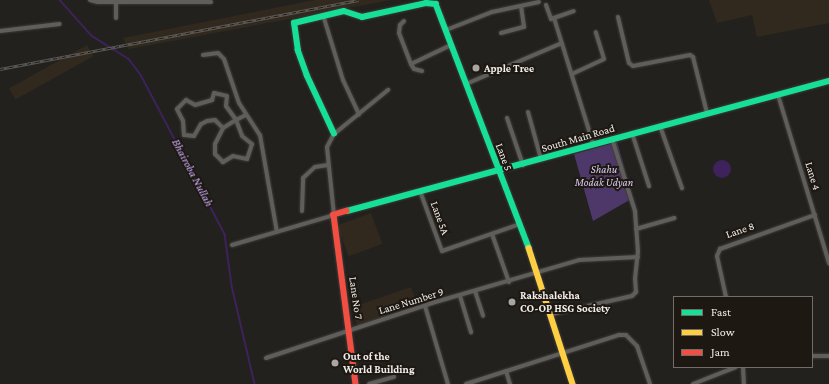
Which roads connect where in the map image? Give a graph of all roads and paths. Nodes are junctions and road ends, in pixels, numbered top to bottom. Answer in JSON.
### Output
{"nodes":[{"id":1,"x":90,"y":0,"type":"edge"},
{"id":2,"x":116,"y":1,"type":"edge"},
{"id":3,"x":165,"y":1,"type":"edge"},
{"id":4,"x":211,"y":2,"type":"dead end"},
{"id":5,"x":539,"y":2,"type":"dead end"},
{"id":6,"x":546,"y":5,"type":"dead end"},
{"id":7,"x":521,"y":6,"type":"junction"},
{"id":8,"x":574,"y":11,"type":"dead end"},
{"id":9,"x":323,"y":15,"type":"junction"},
{"id":10,"x":618,"y":17,"type":"dead end"},
{"id":11,"x":116,"y":18,"type":"dead end"},
{"id":12,"x":554,"y":18,"type":"junction"},
{"id":13,"x":404,"y":22,"type":"dead end"},
{"id":14,"x":60,"y":24,"type":"dead end"},
{"id":15,"x":446,"y":30,"type":"junction"},
{"id":16,"x":0,"y":31,"type":"edge"},
{"id":17,"x":596,"y":32,"type":"dead end"},
{"id":18,"x":501,"y":33,"type":"dead end"},
{"id":19,"x":562,"y":43,"type":"junction"},
{"id":20,"x":451,"y":45,"type":"junction"},
{"id":21,"x":203,"y":55,"type":"dead end"},
{"id":22,"x":411,"y":64,"type":"junction"},
{"id":23,"x":422,"y":71,"type":"dead end"},
{"id":24,"x":572,"y":74,"type":"junction"},
{"id":25,"x":829,"y":81,"type":"edge"},
{"id":26,"x":466,"y":84,"type":"junction"},
{"id":27,"x":388,"y":90,"type":"dead end"},
{"id":28,"x":778,"y":94,"type":"junction"},
{"id":29,"x":528,"y":112,"type":"dead end"},
{"id":30,"x":707,"y":113,"type":"junction"},
{"id":31,"x":359,"y":114,"type":"junction"},
{"id":32,"x":246,"y":115,"type":"junction"},
{"id":33,"x":507,"y":118,"type":"dead end"},
{"id":34,"x":236,"y":120,"type":"junction"},
{"id":35,"x":660,"y":126,"type":"junction"},
{"id":36,"x":223,"y":128,"type":"junction"},
{"id":37,"x":632,"y":133,"type":"junction"},
{"id":38,"x":334,"y":134,"type":"junction"},
{"id":39,"x":611,"y":138,"type":"junction"},
{"id":40,"x":593,"y":143,"type":"junction"},
{"id":41,"x":541,"y":159,"type":"junction"},
{"id":42,"x":328,"y":165,"type":"junction"},
{"id":43,"x":523,"y":165,"type":"junction"},
{"id":44,"x":499,"y":172,"type":"junction"},
{"id":45,"x":649,"y":186,"type":"dead end"},
{"id":46,"x":682,"y":188,"type":"dead end"},
{"id":47,"x":420,"y":191,"type":"junction"},
{"id":48,"x":302,"y":211,"type":"dead end"},
{"id":49,"x":815,"y":214,"type":"junction"},
{"id":50,"x":334,"y":215,"type":"junction"},
{"id":51,"x":674,"y":218,"type":"dead end"},
{"id":52,"x":520,"y":224,"type":"junction"},
{"id":53,"x":636,"y":229,"type":"junction"},
{"id":54,"x":277,"y":232,"type":"junction"},
{"id":55,"x":492,"y":234,"type":"junction"},
{"id":56,"x":232,"y":245,"type":"dead end"},
{"id":57,"x":638,"y":257,"type":"junction"},
{"id":58,"x":829,"y":263,"type":"edge"},
{"id":59,"x":540,"y":273,"type":"junction"},
{"id":60,"x":509,"y":282,"type":"junction"},
{"id":61,"x":475,"y":291,"type":"junction"},
{"id":62,"x":460,"y":296,"type":"junction"},
{"id":63,"x":726,"y":296,"type":"edge"},
{"id":64,"x":426,"y":306,"type":"junction"},
{"id":65,"x":552,"y":314,"type":"junction"},
{"id":66,"x":483,"y":316,"type":"dead end"},
{"id":67,"x":350,"y":330,"type":"junction"},
{"id":68,"x":471,"y":332,"type":"dead end"},
{"id":69,"x":563,"y":352,"type":"junction"},
{"id":70,"x":813,"y":356,"type":"edge"},
{"id":71,"x":829,"y":356,"type":"edge"},
{"id":72,"x":266,"y":358,"type":"dead end"},
{"id":73,"x":733,"y":368,"type":"edge"},
{"id":74,"x":743,"y":368,"type":"edge"},
{"id":75,"x":506,"y":371,"type":"junction"},
{"id":76,"x":394,"y":377,"type":"dead end"},
{"id":77,"x":356,"y":384,"type":"edge"},
{"id":78,"x":369,"y":384,"type":"edge"},
{"id":79,"x":448,"y":384,"type":"edge"},
{"id":80,"x":466,"y":384,"type":"edge"},
{"id":81,"x":510,"y":384,"type":"edge"},
{"id":82,"x":573,"y":384,"type":"edge"},
{"id":83,"x":650,"y":384,"type":"edge"},
{"id":84,"x":693,"y":384,"type":"edge"},
{"id":85,"x":744,"y":384,"type":"edge"}],
"edges":[{"from":1,"to":2,"type":"street"},
{"from":2,"to":3,"type":"street"},
{"from":2,"to":11,"type":"street"},
{"from":3,"to":4,"type":"street"},
{"from":5,"to":7,"type":"street"},
{"from":6,"to":12,"type":"street"},
{"from":7,"to":15,"type":"street"},
{"from":7,"to":18,"type":"street"},
{"from":8,"to":12,"type":"street"},
{"from":9,"to":15,"type":"main road","name":"Lane 5"},
{"from":9,"to":31,"type":"street"},
{"from":9,"to":38,"type":"main road"},
{"from":10,"to":30,"type":"street"},
{"from":12,"to":19,"type":"street"},
{"from":13,"to":22,"type":"street"},
{"from":14,"to":16,"type":"street"},
{"from":15,"to":20,"type":"main road","name":"Lane 5"},
{"from":17,"to":24,"type":"street"},
{"from":19,"to":24,"type":"street"},
{"from":19,"to":26,"type":"street"},
{"from":20,"to":22,"type":"street"},
{"from":20,"to":26,"type":"main road","name":"Lane 5"},
{"from":21,"to":32,"type":"street"},
{"from":22,"to":23,"type":"street"},
{"from":24,"to":40,"type":"street"},
{"from":25,"to":28,"type":"main road","name":"South Main Road"},
{"from":26,"to":44,"type":"main road","name":"Lane 5"},
{"from":27,"to":31,"type":"street"},
{"from":28,"to":30,"type":"main road","name":"South Main Road"},
{"from":28,"to":49,"type":"street","name":"Lane 4"},
{"from":29,"to":41,"type":"street"},
{"from":30,"to":35,"type":"main road","name":"South Main Road"},
{"from":31,"to":38,"type":"street"},
{"from":32,"to":34,"type":"street"},
{"from":32,"to":54,"type":"street"},
{"from":33,"to":43,"type":"street"},
{"from":34,"to":36,"type":"street"},
{"from":34,"to":36,"type":"street"},
{"from":34,"to":36,"type":"street"},
{"from":35,"to":37,"type":"main road","name":"South Main Road"},
{"from":35,"to":46,"type":"street"},
{"from":37,"to":39,"type":"main road","name":"South Main Road"},
{"from":37,"to":45,"type":"street"},
{"from":38,"to":42,"type":"street"},
{"from":39,"to":40,"type":"main road","name":"South Main Road"},
{"from":39,"to":53,"type":"street"},
{"from":40,"to":41,"type":"main road","name":"South Main Road"},
{"from":41,"to":43,"type":"main road","name":"South Main Road"},
{"from":42,"to":48,"type":"street"},
{"from":42,"to":50,"type":"street"},
{"from":43,"to":44,"type":"main road","name":"South Main Road"},
{"from":44,"to":47,"type":"main road","name":"South Main Road"},
{"from":44,"to":52,"type":"main road","name":"Lane 5"},
{"from":47,"to":50,"type":"main road","name":"South Main Road"},
{"from":47,"to":55,"type":"street","name":"Lane 5A"},
{"from":49,"to":58,"type":"street","name":"Lane 4"},
{"from":49,"to":63,"type":"street","name":"Lane 8"},
{"from":50,"to":54,"type":"street"},
{"from":50,"to":67,"type":"main road","name":"Lane No 7"},
{"from":51,"to":53,"type":"street"},
{"from":52,"to":55,"type":"street"},
{"from":52,"to":59,"type":"main road","name":"Lane 5"},
{"from":53,"to":57,"type":"street"},
{"from":54,"to":56,"type":"street"},
{"from":55,"to":60,"type":"street"},
{"from":57,"to":59,"type":"street","name":"Lane Number 9"},
{"from":57,"to":65,"type":"street"},
{"from":59,"to":60,"type":"street","name":"Lane Number 9"},
{"from":59,"to":65,"type":"main road","name":"Lane 5"},
{"from":60,"to":61,"type":"street","name":"Lane Number 9"},
{"from":61,"to":62,"type":"street","name":"Lane Number 9"},
{"from":61,"to":66,"type":"street"},
{"from":62,"to":64,"type":"street","name":"Lane Number 9"},
{"from":62,"to":68,"type":"street"},
{"from":64,"to":67,"type":"street","name":"Lane Number 9"},
{"from":64,"to":79,"type":"street"},
{"from":65,"to":69,"type":"main road","name":"Lane 5"},
{"from":67,"to":72,"type":"street","name":"Lane Number 9"},
{"from":67,"to":77,"type":"main road","name":"Lane No 7"},
{"from":69,"to":75,"type":"street"},
{"from":69,"to":82,"type":"main road","name":"Lane 5"},
{"from":69,"to":83,"type":"street"},
{"from":70,"to":71,"type":"street"},
{"from":73,"to":84,"type":"street"},
{"from":74,"to":85,"type":"street"},
{"from":75,"to":80,"type":"street"},
{"from":75,"to":81,"type":"street"},
{"from":76,"to":78,"type":"street"}]}
